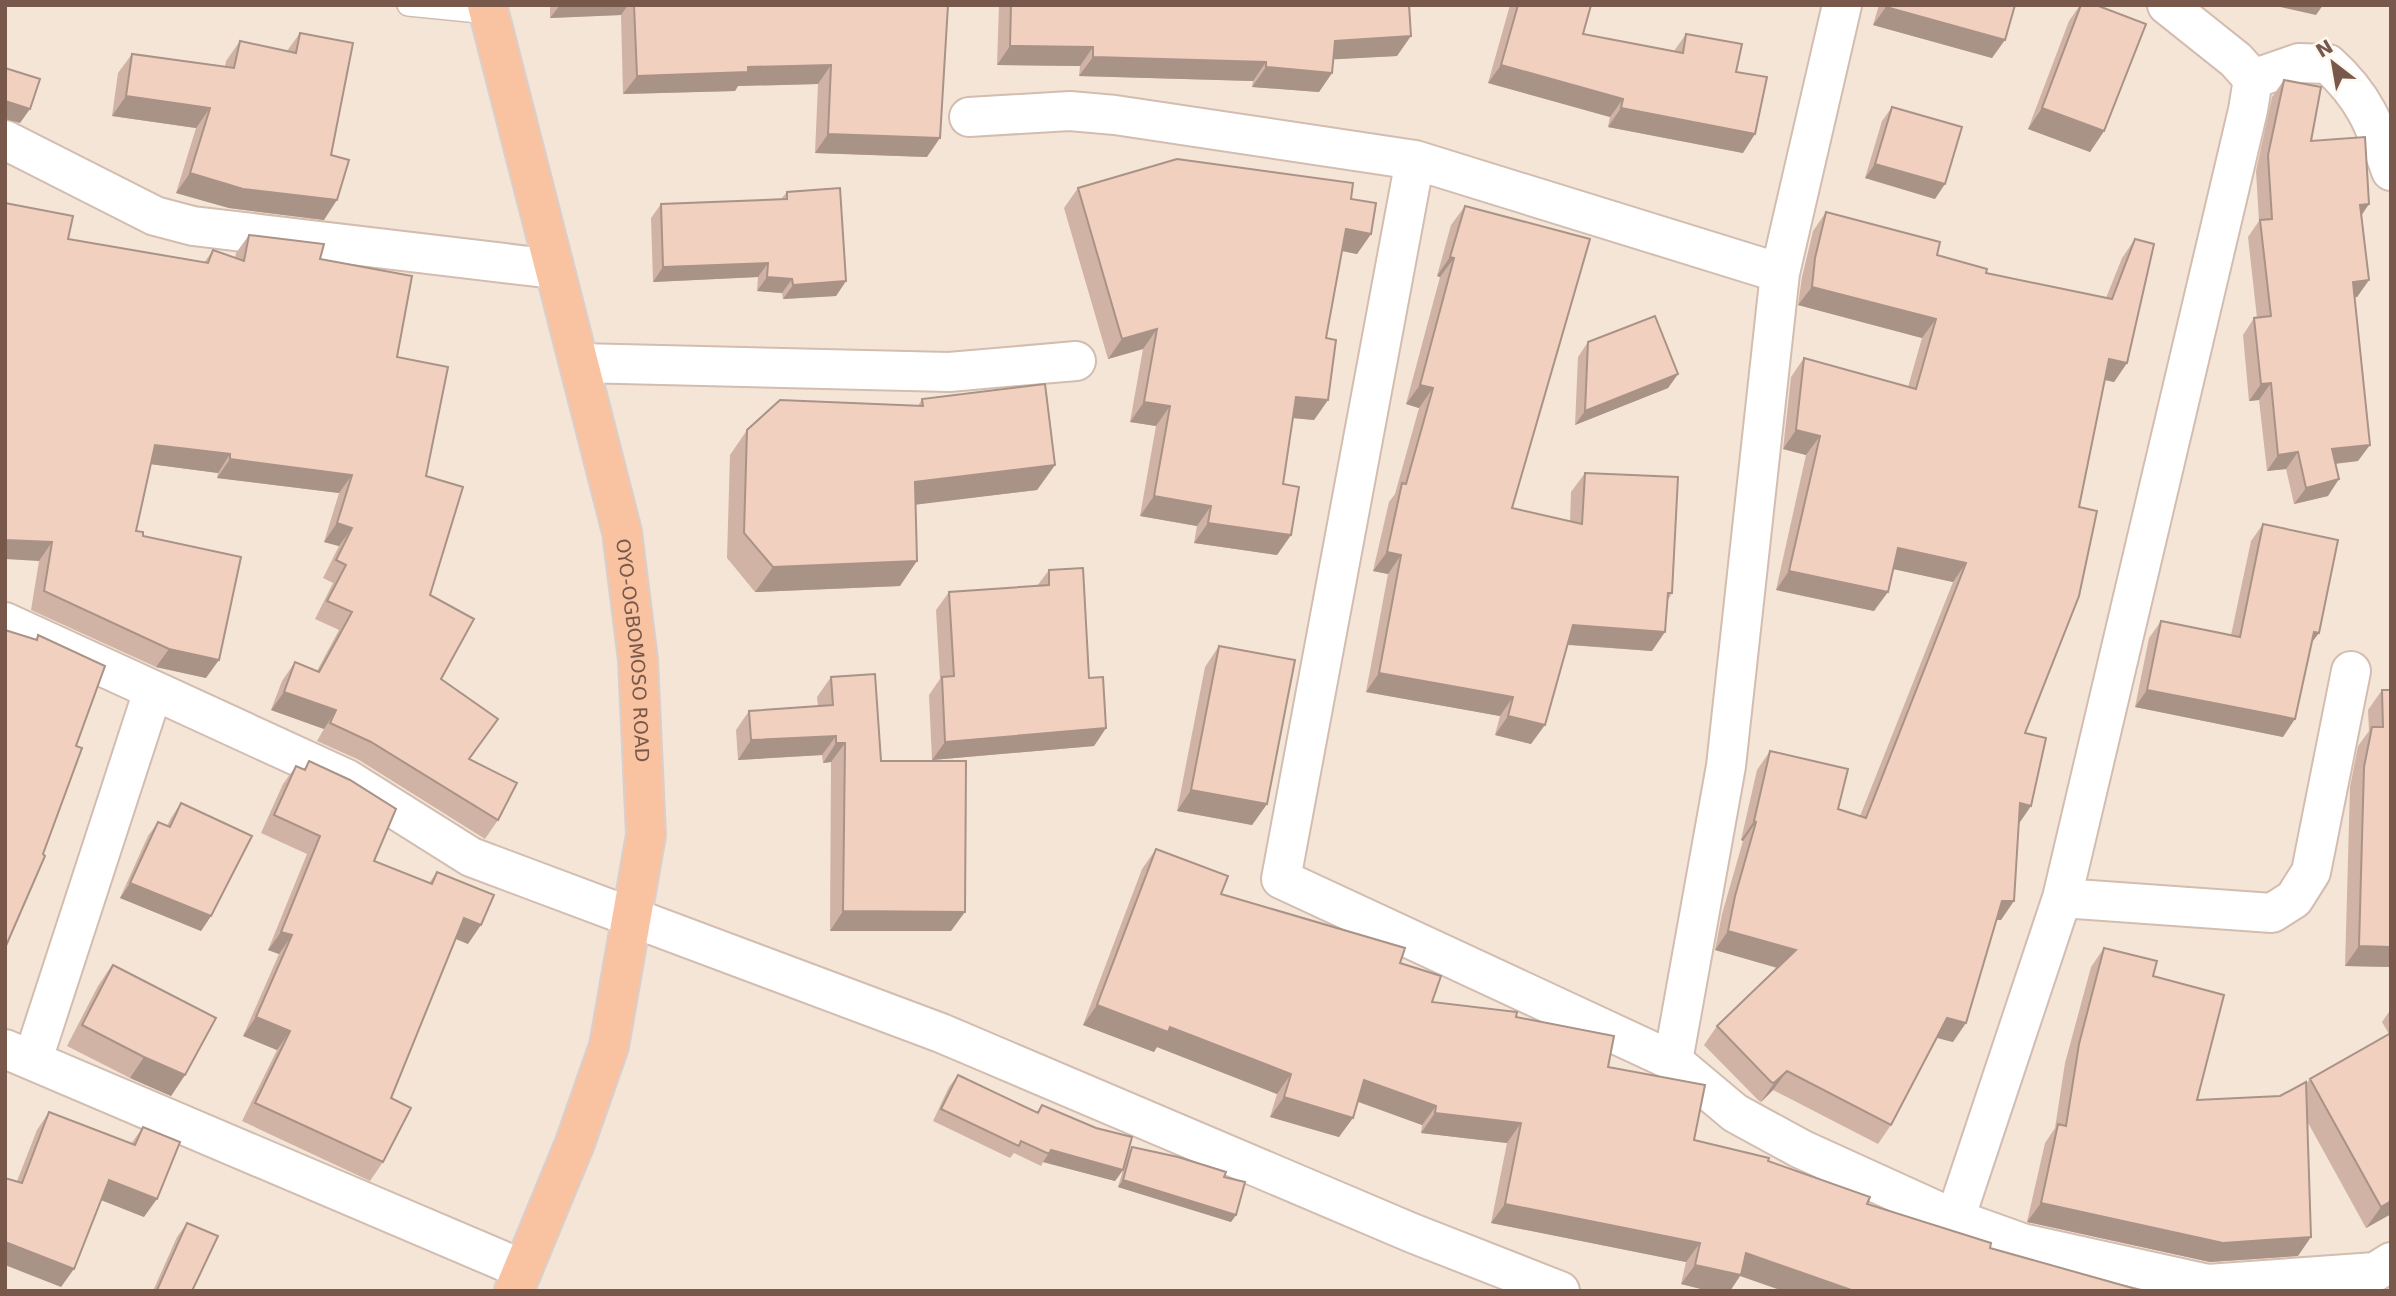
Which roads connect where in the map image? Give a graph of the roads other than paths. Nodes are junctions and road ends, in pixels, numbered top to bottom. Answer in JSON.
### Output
{"nodes":[{"id":1,"x":408,"y":5,"type":"edge"},
{"id":2,"x":1842,"y":5,"type":"edge"},
{"id":3,"x":2167,"y":5,"type":"edge"},
{"id":4,"x":488,"y":9,"type":"edge"},
{"id":5,"x":2253,"y":79,"type":"junction"},
{"id":6,"x":969,"y":117,"type":"dead end"},
{"id":7,"x":5,"y":140,"type":"edge"},
{"id":8,"x":1415,"y":160,"type":"junction"},
{"id":9,"x":2391,"y":171,"type":"edge"},
{"id":10,"x":554,"y":269,"type":"junction"},
{"id":11,"x":1780,"y":273,"type":"junction"},
{"id":12,"x":1076,"y":361,"type":"dead end"},
{"id":13,"x":579,"y":363,"type":"junction"},
{"id":14,"x":5,"y":622,"type":"edge"},
{"id":15,"x":2351,"y":671,"type":"dead end"},
{"id":16,"x":153,"y":691,"type":"junction"},
{"id":17,"x":2062,"y":898,"type":"junction"},
{"id":18,"x":631,"y":916,"type":"junction"},
{"id":19,"x":19,"y":1054,"type":"edge"},
{"id":20,"x":1673,"y":1061,"type":"junction"},
{"id":21,"x":1955,"y":1219,"type":"junction"},
{"id":22,"x":2384,"y":1275,"type":"edge"},
{"id":23,"x":518,"y":1280,"type":"edge"},
{"id":24,"x":1560,"y":1291,"type":"edge"}],
"edges":[{"from":1,"to":4,"type":"lane"},
{"from":2,"to":11,"type":"street"},
{"from":3,"to":5,"type":"street"},
{"from":4,"to":10,"type":"highway","name":"OYO-OGBOMOSO ROAD"},
{"from":5,"to":9,"type":"street"},
{"from":5,"to":17,"type":"street"},
{"from":6,"to":8,"type":"street"},
{"from":7,"to":10,"type":"street"},
{"from":8,"to":11,"type":"street"},
{"from":8,"to":20,"type":"street"},
{"from":10,"to":13,"type":"highway","name":"OYO-OGBOMOSO ROAD"},
{"from":11,"to":20,"type":"street"},
{"from":12,"to":13,"type":"street"},
{"from":13,"to":18,"type":"highway","name":"OYO-OGBOMOSO ROAD"},
{"from":14,"to":16,"type":"street"},
{"from":15,"to":17,"type":"street"},
{"from":16,"to":18,"type":"street"},
{"from":16,"to":19,"type":"street"},
{"from":17,"to":21,"type":"street"},
{"from":18,"to":23,"type":"highway","name":"OYO-OGBOMOSO ROAD"},
{"from":18,"to":24,"type":"street"},
{"from":19,"to":23,"type":"street"},
{"from":20,"to":21,"type":"street"},
{"from":21,"to":22,"type":"street"}]}
